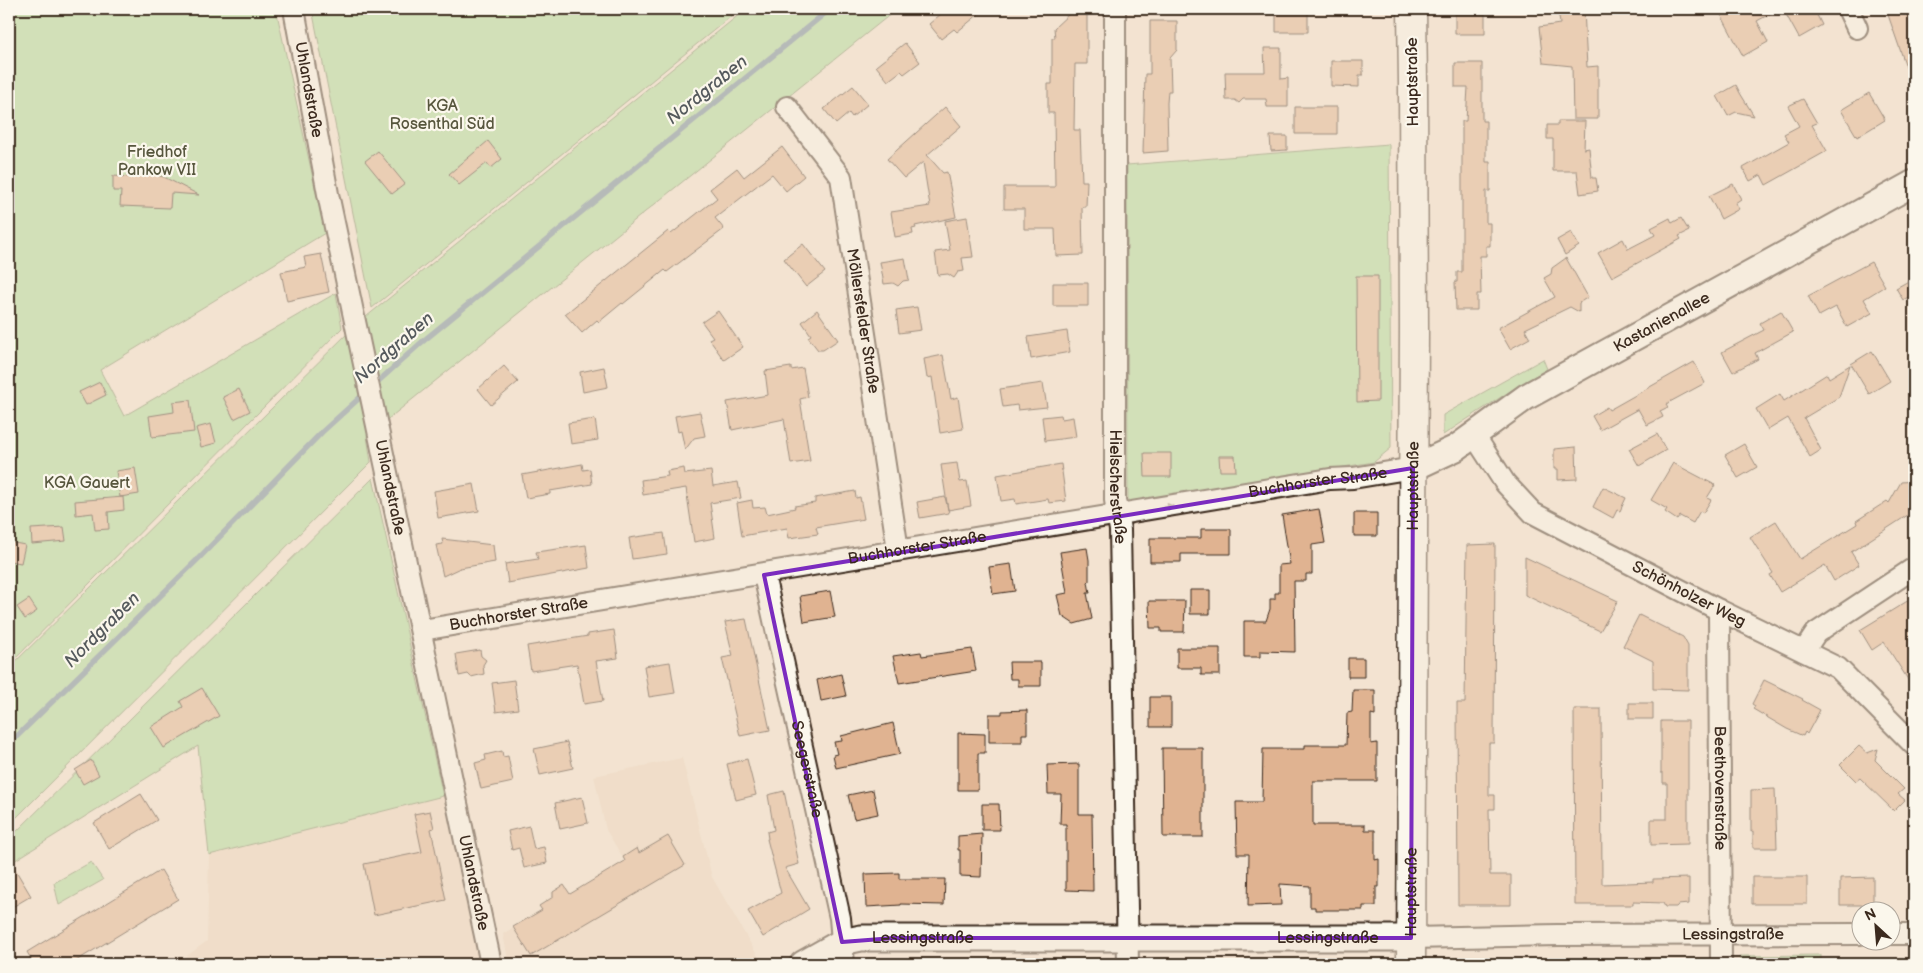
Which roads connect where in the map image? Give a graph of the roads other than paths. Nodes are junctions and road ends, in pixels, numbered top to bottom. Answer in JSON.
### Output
{"nodes":[{"id":1,"x":294,"y":9,"type":"edge"},
{"id":2,"x":1115,"y":9,"type":"edge"},
{"id":3,"x":1412,"y":9,"type":"edge"},
{"id":4,"x":1848,"y":9,"type":"edge"},
{"id":5,"x":1857,"y":28,"type":"dead end"},
{"id":6,"x":787,"y":107,"type":"dead end"},
{"id":7,"x":1914,"y":183,"type":"edge"},
{"id":8,"x":1474,"y":435,"type":"junction"},
{"id":9,"x":1413,"y":468,"type":"junction"},
{"id":10,"x":1118,"y":516,"type":"junction"},
{"id":11,"x":898,"y":550,"type":"junction"},
{"id":12,"x":1914,"y":568,"type":"edge"},
{"id":13,"x":764,"y":574,"type":"junction"},
{"id":14,"x":1719,"y":610,"type":"junction"},
{"id":15,"x":422,"y":630,"type":"junction"},
{"id":16,"x":1804,"y":651,"type":"junction"},
{"id":17,"x":1914,"y":745,"type":"edge"},
{"id":18,"x":1850,"y":934,"type":"edge"},
{"id":19,"x":1900,"y":934,"type":"edge"},
{"id":20,"x":1914,"y":934,"type":"edge"},
{"id":21,"x":1721,"y":935,"type":"junction"},
{"id":22,"x":1128,"y":938,"type":"junction"},
{"id":23,"x":1411,"y":951,"type":"edge"},
{"id":24,"x":843,"y":953,"type":"edge"},
{"id":25,"x":491,"y":964,"type":"edge"},
{"id":26,"x":802,"y":964,"type":"edge"},
{"id":27,"x":1128,"y":964,"type":"edge"},
{"id":28,"x":1721,"y":964,"type":"edge"}],
"edges":[{"from":1,"to":15,"type":"street","name":"Uhlandstraße"},
{"from":2,"to":10,"type":"street","name":"Hielscherstraße"},
{"from":3,"to":9,"type":"main road","name":"Hauptstraße"},
{"from":4,"to":5,"type":"street"},
{"from":6,"to":11,"type":"street","name":"Möllersfelder Straße"},
{"from":7,"to":8,"type":"street","name":"Kastanienallee"},
{"from":8,"to":9,"type":"street","name":"Kastanienallee"},
{"from":8,"to":14,"type":"street","name":"Schönholzer Weg"},
{"from":10,"to":9,"type":"street","name":"Buchhorster Straße","one_way":true},
{"from":9,"to":23,"type":"main road","name":"Hauptstraße"},
{"from":10,"to":11,"type":"street","name":"Buchhorster Straße"},
{"from":10,"to":22,"type":"street","name":"Hielscherstraße"},
{"from":11,"to":13,"type":"street","name":"Buchhorster Straße"},
{"from":12,"to":16,"type":"street"},
{"from":13,"to":15,"type":"street","name":"Buchhorster Straße"},
{"from":13,"to":24,"type":"street","name":"Seegerstraße"},
{"from":14,"to":16,"type":"street","name":"Schönholzer Weg"},
{"from":14,"to":21,"type":"street","name":"Beethovenstraße"},
{"from":15,"to":25,"type":"street","name":"Uhlandstraße"},
{"from":16,"to":17,"type":"street","name":"Schönholzer Weg"},
{"from":18,"to":21,"type":"street","name":"Lessingstraße"},
{"from":19,"to":20,"type":"street"},
{"from":21,"to":23,"type":"street","name":"Lessingstraße"},
{"from":21,"to":28,"type":"street","name":"Beethovenstraße"},
{"from":22,"to":23,"type":"street","name":"Lessingstraße"},
{"from":22,"to":24,"type":"street","name":"Lessingstraße"},
{"from":22,"to":27,"type":"street","name":"Hielscherstraße"},
{"from":24,"to":26,"type":"street","name":"Lessingstraße"}]}
